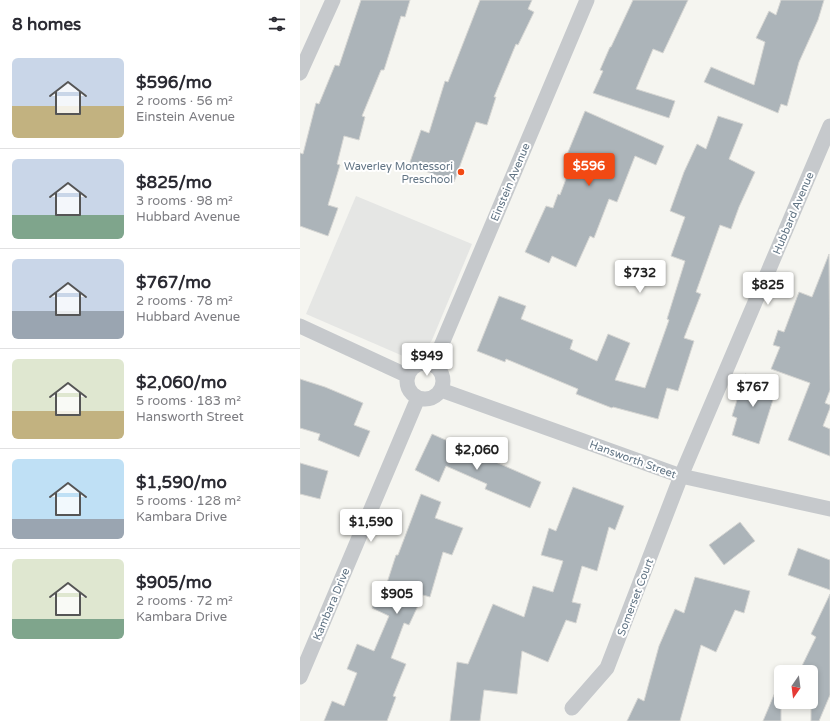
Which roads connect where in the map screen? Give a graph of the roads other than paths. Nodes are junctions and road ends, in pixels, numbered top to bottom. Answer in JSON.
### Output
{"nodes":[{"id":1,"x":333,"y":0,"type":"edge"},
{"id":2,"x":588,"y":0,"type":"edge"},
{"id":3,"x":300,"y":73,"type":"edge"},
{"id":4,"x":830,"y":126,"type":"edge"},
{"id":5,"x":300,"y":326,"type":"edge"},
{"id":6,"x":433,"y":365,"type":"junction"},
{"id":7,"x":408,"y":376,"type":"junction"},
{"id":8,"x":441,"y":390,"type":"junction"},
{"id":9,"x":418,"y":398,"type":"junction"},
{"id":10,"x":682,"y":476,"type":"junction"},
{"id":11,"x":830,"y":509,"type":"edge"},
{"id":12,"x":300,"y":677,"type":"edge"},
{"id":13,"x":572,"y":708,"type":"dead end"}],
"edges":[{"from":1,"to":3,"type":"street"},
{"from":2,"to":6,"type":"street","name":"Einstein Avenue"},
{"from":4,"to":10,"type":"street","name":"Hubbard Avenue"},
{"from":5,"to":7,"type":"street"},
{"from":6,"to":7,"type":"street"},
{"from":6,"to":8,"type":"street"},
{"from":7,"to":9,"type":"street"},
{"from":8,"to":9,"type":"street"},
{"from":8,"to":10,"type":"street","name":"Hansworth Street"},
{"from":9,"to":12,"type":"street","name":"Kambara Drive"},
{"from":10,"to":11,"type":"street","name":"Hansworth Street"},
{"from":10,"to":13,"type":"street","name":"Somerset Court"}]}
